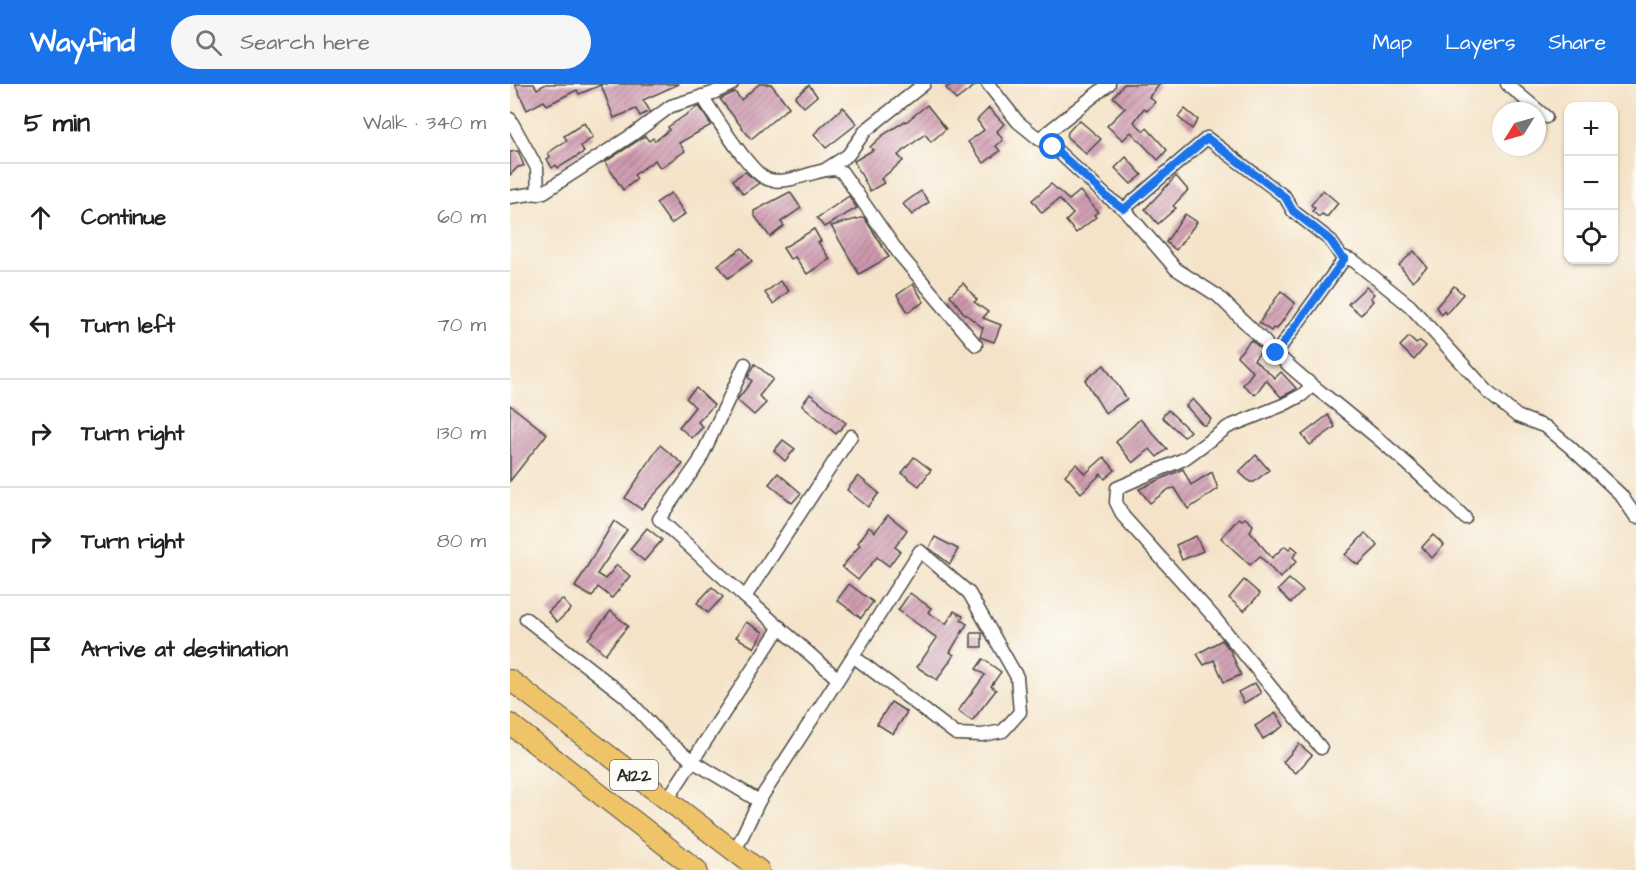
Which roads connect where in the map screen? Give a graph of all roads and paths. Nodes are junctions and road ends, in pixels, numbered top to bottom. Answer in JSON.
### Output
{"nodes":[{"id":1,"x":732,"y":84,"type":"edge"},
{"id":2,"x":924,"y":84,"type":"edge"},
{"id":3,"x":988,"y":84,"type":"edge"},
{"id":4,"x":1109,"y":84,"type":"edge"},
{"id":5,"x":1507,"y":84,"type":"edge"},
{"id":6,"x":702,"y":96,"type":"junction"},
{"id":7,"x":1528,"y":102,"type":"edge"},
{"id":8,"x":510,"y":119,"type":"edge"},
{"id":9,"x":1039,"y":139,"type":"junction"},
{"id":10,"x":822,"y":171,"type":"junction"},
{"id":11,"x":538,"y":194,"type":"junction"},
{"id":12,"x":510,"y":198,"type":"edge"},
{"id":13,"x":1124,"y":209,"type":"junction"},
{"id":14,"x":1345,"y":258,"type":"junction"},
{"id":15,"x":1266,"y":343,"type":"dead end"},
{"id":16,"x":976,"y":345,"type":"dead end"},
{"id":17,"x":745,"y":363,"type":"dead end"},
{"id":18,"x":1312,"y":386,"type":"junction"},
{"id":19,"x":851,"y":436,"type":"dead end"},
{"id":20,"x":1465,"y":518,"type":"dead end"},
{"id":21,"x":1636,"y":518,"type":"edge"},
{"id":22,"x":745,"y":597,"type":"junction"},
{"id":23,"x":526,"y":619,"type":"dead end"},
{"id":24,"x":780,"y":627,"type":"junction"},
{"id":25,"x":853,"y":656,"type":"junction"},
{"id":26,"x":838,"y":679,"type":"junction"},
{"id":27,"x":510,"y":680,"type":"edge"},
{"id":28,"x":510,"y":724,"type":"edge"},
{"id":29,"x":1321,"y":748,"type":"dead end"},
{"id":30,"x":693,"y":761,"type":"junction"},
{"id":31,"x":667,"y":800,"type":"junction"},
{"id":32,"x":759,"y":801,"type":"junction"},
{"id":33,"x":735,"y":851,"type":"junction"},
{"id":34,"x":698,"y":870,"type":"edge"},
{"id":35,"x":759,"y":870,"type":"edge"}],
"edges":[{"from":1,"to":6,"type":"street"},
{"from":2,"to":10,"type":"street"},
{"from":3,"to":9,"type":"street"},
{"from":4,"to":9,"type":"street"},
{"from":5,"to":7,"type":"street"},
{"from":6,"to":10,"type":"street"},
{"from":6,"to":11,"type":"street"},
{"from":8,"to":11,"type":"street"},
{"from":9,"to":13,"type":"street"},
{"from":10,"to":16,"type":"street"},
{"from":11,"to":12,"type":"street"},
{"from":13,"to":14,"type":"street"},
{"from":13,"to":15,"type":"street"},
{"from":14,"to":18,"type":"street"},
{"from":14,"to":21,"type":"street"},
{"from":17,"to":22,"type":"street"},
{"from":18,"to":20,"type":"street"},
{"from":18,"to":29,"type":"street"},
{"from":19,"to":22,"type":"street"},
{"from":22,"to":24,"type":"street"},
{"from":23,"to":30,"type":"street"},
{"from":24,"to":26,"type":"street"},
{"from":24,"to":30,"type":"street"},
{"from":25,"to":25,"type":"street"},
{"from":25,"to":26,"type":"street"},
{"from":26,"to":32,"type":"street"},
{"from":27,"to":31,"type":"highway","number":"A122"},
{"from":28,"to":34,"type":"highway","number":"A122"},
{"from":30,"to":31,"type":"street"},
{"from":30,"to":32,"type":"street"},
{"from":31,"to":33,"type":"highway","number":"A122"},
{"from":32,"to":33,"type":"street"},
{"from":33,"to":35,"type":"highway","number":"A122"}]}
